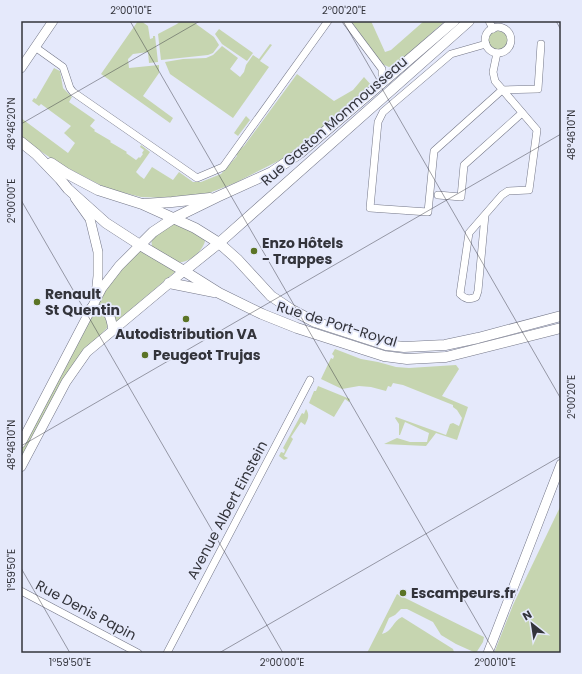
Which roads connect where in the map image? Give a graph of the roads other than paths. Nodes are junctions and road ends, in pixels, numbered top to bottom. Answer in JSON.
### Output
{"nodes":[{"id":1,"x":53,"y":21,"type":"edge"},
{"id":2,"x":328,"y":21,"type":"edge"},
{"id":3,"x":346,"y":21,"type":"edge"},
{"id":4,"x":454,"y":21,"type":"edge"},
{"id":5,"x":469,"y":21,"type":"edge"},
{"id":6,"x":489,"y":21,"type":"edge"},
{"id":7,"x":493,"y":29,"type":"junction"},
{"id":8,"x":486,"y":44,"type":"junction"},
{"id":9,"x":541,"y":44,"type":"dead end"},
{"id":10,"x":35,"y":47,"type":"junction"},
{"id":11,"x":497,"y":53,"type":"junction"},
{"id":12,"x":21,"y":68,"type":"edge"},
{"id":13,"x":382,"y":69,"type":"junction"},
{"id":14,"x":395,"y":72,"type":"junction"},
{"id":15,"x":382,"y":83,"type":"junction"},
{"id":16,"x":502,"y":90,"type":"junction"},
{"id":17,"x":522,"y":113,"type":"junction"},
{"id":18,"x":21,"y":142,"type":"edge"},
{"id":19,"x":36,"y":154,"type":"junction"},
{"id":20,"x":68,"y":189,"type":"junction"},
{"id":21,"x":438,"y":195,"type":"dead end"},
{"id":22,"x":217,"y":197,"type":"junction"},
{"id":23,"x":142,"y":204,"type":"junction"},
{"id":24,"x":485,"y":215,"type":"junction"},
{"id":25,"x":174,"y":218,"type":"junction"},
{"id":26,"x":219,"y":243,"type":"junction"},
{"id":27,"x":140,"y":245,"type":"junction"},
{"id":28,"x":184,"y":271,"type":"junction"},
{"id":29,"x":168,"y":283,"type":"junction"},
{"id":30,"x":219,"y":293,"type":"junction"},
{"id":31,"x":93,"y":305,"type":"junction"},
{"id":32,"x":561,"y":316,"type":"edge"},
{"id":33,"x":561,"y":328,"type":"edge"},
{"id":34,"x":113,"y":330,"type":"junction"},
{"id":35,"x":310,"y":380,"type":"dead end"},
{"id":36,"x":21,"y":443,"type":"edge"},
{"id":37,"x":561,"y":464,"type":"edge"},
{"id":38,"x":21,"y":467,"type":"edge"},
{"id":39,"x":21,"y":591,"type":"edge"},
{"id":40,"x":138,"y":653,"type":"edge"},
{"id":41,"x":167,"y":653,"type":"edge"},
{"id":42,"x":488,"y":653,"type":"edge"}],
"edges":[{"from":1,"to":10,"type":"street"},
{"from":2,"to":10,"type":"street"},
{"from":3,"to":13,"type":"street"},
{"from":4,"to":14,"type":"main road","name":"Rue Gaston Monmousseau"},
{"from":5,"to":26,"type":"main road","name":"Rue Gaston Monmousseau"},
{"from":6,"to":7,"type":"street"},
{"from":7,"to":8,"type":"street"},
{"from":7,"to":11,"type":"street"},
{"from":8,"to":11,"type":"street"},
{"from":8,"to":16,"type":"street"},
{"from":9,"to":16,"type":"street"},
{"from":10,"to":12,"type":"street"},
{"from":11,"to":16,"type":"street"},
{"from":13,"to":14,"type":"street"},
{"from":13,"to":15,"type":"street"},
{"from":14,"to":15,"type":"main road","name":"Rue Gaston Monmousseau"},
{"from":15,"to":22,"type":"main road","name":"Rue Gaston Monmousseau"},
{"from":16,"to":17,"type":"street"},
{"from":17,"to":21,"type":"street"},
{"from":17,"to":24,"type":"street"},
{"from":18,"to":19,"type":"main road","name":"Rue de Port-Royal"},
{"from":19,"to":20,"type":"main road","name":"Rue de Port-Royal"},
{"from":19,"to":23,"type":"main road","name":"Rue de Port-Royal"},
{"from":20,"to":27,"type":"main road","name":"Rue de Port-Royal"},
{"from":20,"to":31,"type":"street"},
{"from":22,"to":23,"type":"main road"},
{"from":22,"to":25,"type":"main road","name":"Rue Gaston Monmousseau"},
{"from":23,"to":25,"type":"main road","name":"Rue de Port-Royal"},
{"from":24,"to":24,"type":"street"},
{"from":25,"to":26,"type":"main road","name":"Rue de Port-Royal"},
{"from":25,"to":27,"type":"main road","name":"Rue Gaston Monmousseau"},
{"from":26,"to":28,"type":"main road","name":"Rue Gaston Monmousseau"},
{"from":26,"to":32,"type":"main road","name":"Rue de Port-Royal"},
{"from":27,"to":28,"type":"main road","name":"Rue de Port-Royal"},
{"from":27,"to":31,"type":"street"},
{"from":28,"to":29,"type":"street"},
{"from":28,"to":30,"type":"main road","name":"Rue de Port-Royal"},
{"from":29,"to":30,"type":"main road"},
{"from":29,"to":34,"type":"street"},
{"from":30,"to":33,"type":"main road","name":"Rue de Port-Royal"},
{"from":31,"to":34,"type":"street"},
{"from":31,"to":36,"type":"street"},
{"from":34,"to":38,"type":"street"},
{"from":35,"to":41,"type":"street","name":"Avenue Albert Einstein"},
{"from":37,"to":42,"type":"street"},
{"from":39,"to":40,"type":"street","name":"Rue Denis Papin"}]}
